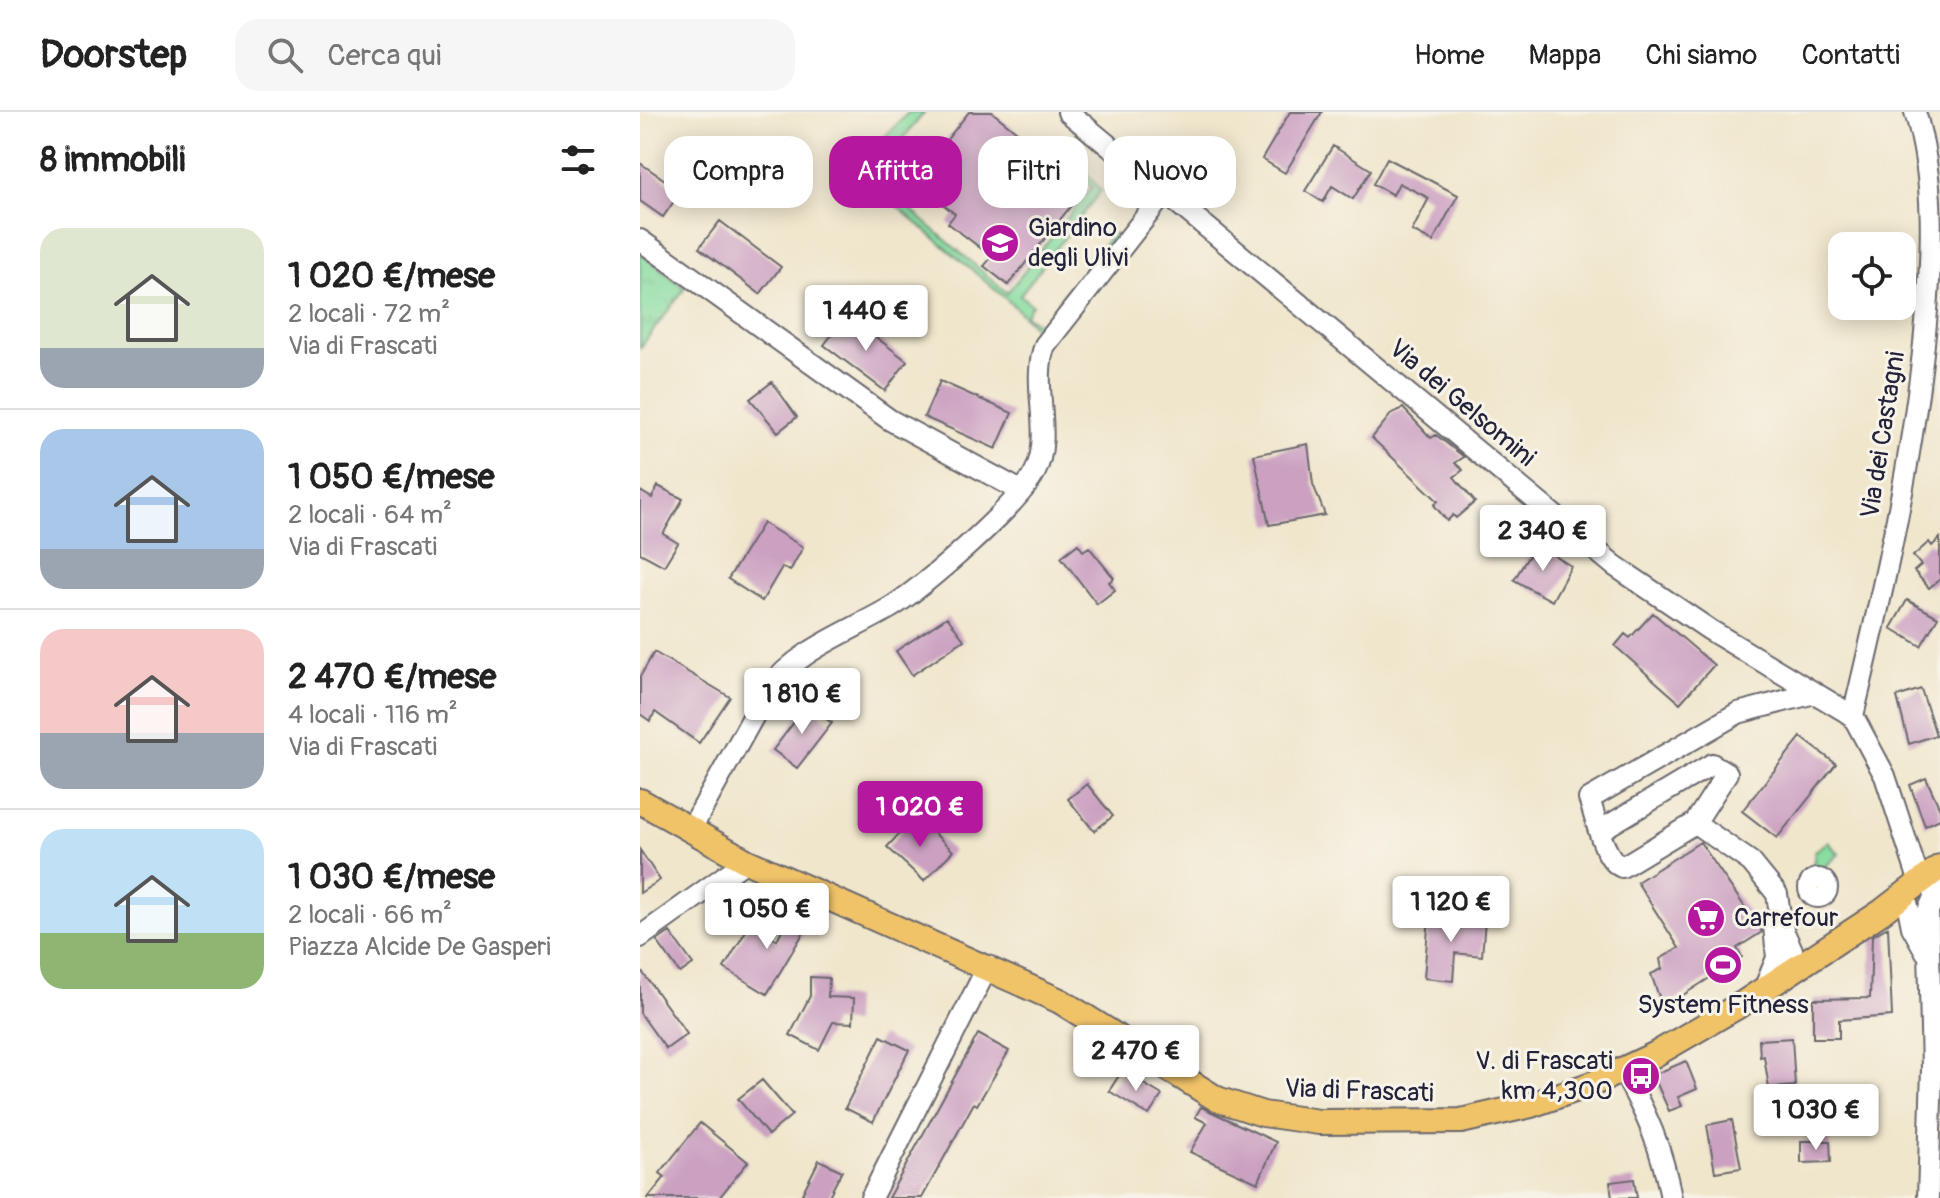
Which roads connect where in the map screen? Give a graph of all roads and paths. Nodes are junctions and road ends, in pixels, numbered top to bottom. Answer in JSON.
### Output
{"nodes":[{"id":1,"x":1068,"y":112,"type":"edge"},
{"id":2,"x":1915,"y":112,"type":"edge"},
{"id":3,"x":1104,"y":141,"type":"edge"},
{"id":4,"x":1153,"y":208,"type":"edge"},
{"id":5,"x":1186,"y":208,"type":"edge"},
{"id":6,"x":640,"y":240,"type":"edge"},
{"id":7,"x":1021,"y":491,"type":"junction"},
{"id":8,"x":1815,"y":693,"type":"junction"},
{"id":9,"x":1853,"y":716,"type":"junction"},
{"id":10,"x":640,"y":801,"type":"edge"},
{"id":11,"x":1695,"y":823,"type":"junction"},
{"id":12,"x":1601,"y":830,"type":"junction"},
{"id":13,"x":690,"y":831,"type":"junction"},
{"id":14,"x":746,"y":861,"type":"junction"},
{"id":15,"x":1930,"y":880,"type":"edge"},
{"id":16,"x":1814,"y":890,"type":"dead end"},
{"id":17,"x":1777,"y":894,"type":"junction"},
{"id":18,"x":1880,"y":913,"type":"junction"},
{"id":19,"x":1912,"y":927,"type":"junction"},
{"id":20,"x":640,"y":937,"type":"edge"},
{"id":21,"x":1927,"y":954,"type":"junction"},
{"id":22,"x":988,"y":966,"type":"junction"},
{"id":23,"x":1789,"y":973,"type":"junction"},
{"id":24,"x":1764,"y":989,"type":"junction"},
{"id":25,"x":1623,"y":1071,"type":"junction"},
{"id":26,"x":871,"y":1198,"type":"edge"},
{"id":27,"x":1671,"y":1198,"type":"edge"},
{"id":28,"x":1928,"y":1198,"type":"edge"}],
"edges":[{"from":1,"to":3,"type":"street","name":"Via dei Gelsomini"},
{"from":2,"to":9,"type":"street","name":"Via dei Castagni"},
{"from":4,"to":7,"type":"street"},
{"from":5,"to":8,"type":"street","name":"Via dei Gelsomini"},
{"from":6,"to":7,"type":"street"},
{"from":7,"to":13,"type":"street"},
{"from":8,"to":9,"type":"street","name":"Via dei Gelsomini"},
{"from":8,"to":12,"type":"street"},
{"from":9,"to":15,"type":"street"},
{"from":10,"to":13,"type":"main road","name":"Via di Frascati"},
{"from":11,"to":12,"type":"street"},
{"from":11,"to":12,"type":"street"},
{"from":11,"to":17,"type":"street"},
{"from":13,"to":14,"type":"main road","name":"Via di Frascati"},
{"from":14,"to":20,"type":"street"},
{"from":14,"to":22,"type":"main road","name":"Via di Frascati"},
{"from":15,"to":18,"type":"main road","name":"Via di Frascati"},
{"from":15,"to":19,"type":"street"},
{"from":15,"to":21,"type":"street"},
{"from":16,"to":17,"type":"street"},
{"from":17,"to":23,"type":"street"},
{"from":17,"to":24,"type":"street"},
{"from":18,"to":19,"type":"street"},
{"from":18,"to":23,"type":"main road","name":"Via di Frascati"},
{"from":19,"to":21,"type":"street"},
{"from":21,"to":28,"type":"street"},
{"from":22,"to":25,"type":"main road","name":"Via di Frascati"},
{"from":22,"to":26,"type":"street"},
{"from":23,"to":24,"type":"main road","name":"Via di Frascati"},
{"from":24,"to":25,"type":"main road","name":"Via di Frascati"},
{"from":25,"to":27,"type":"street"}]}
